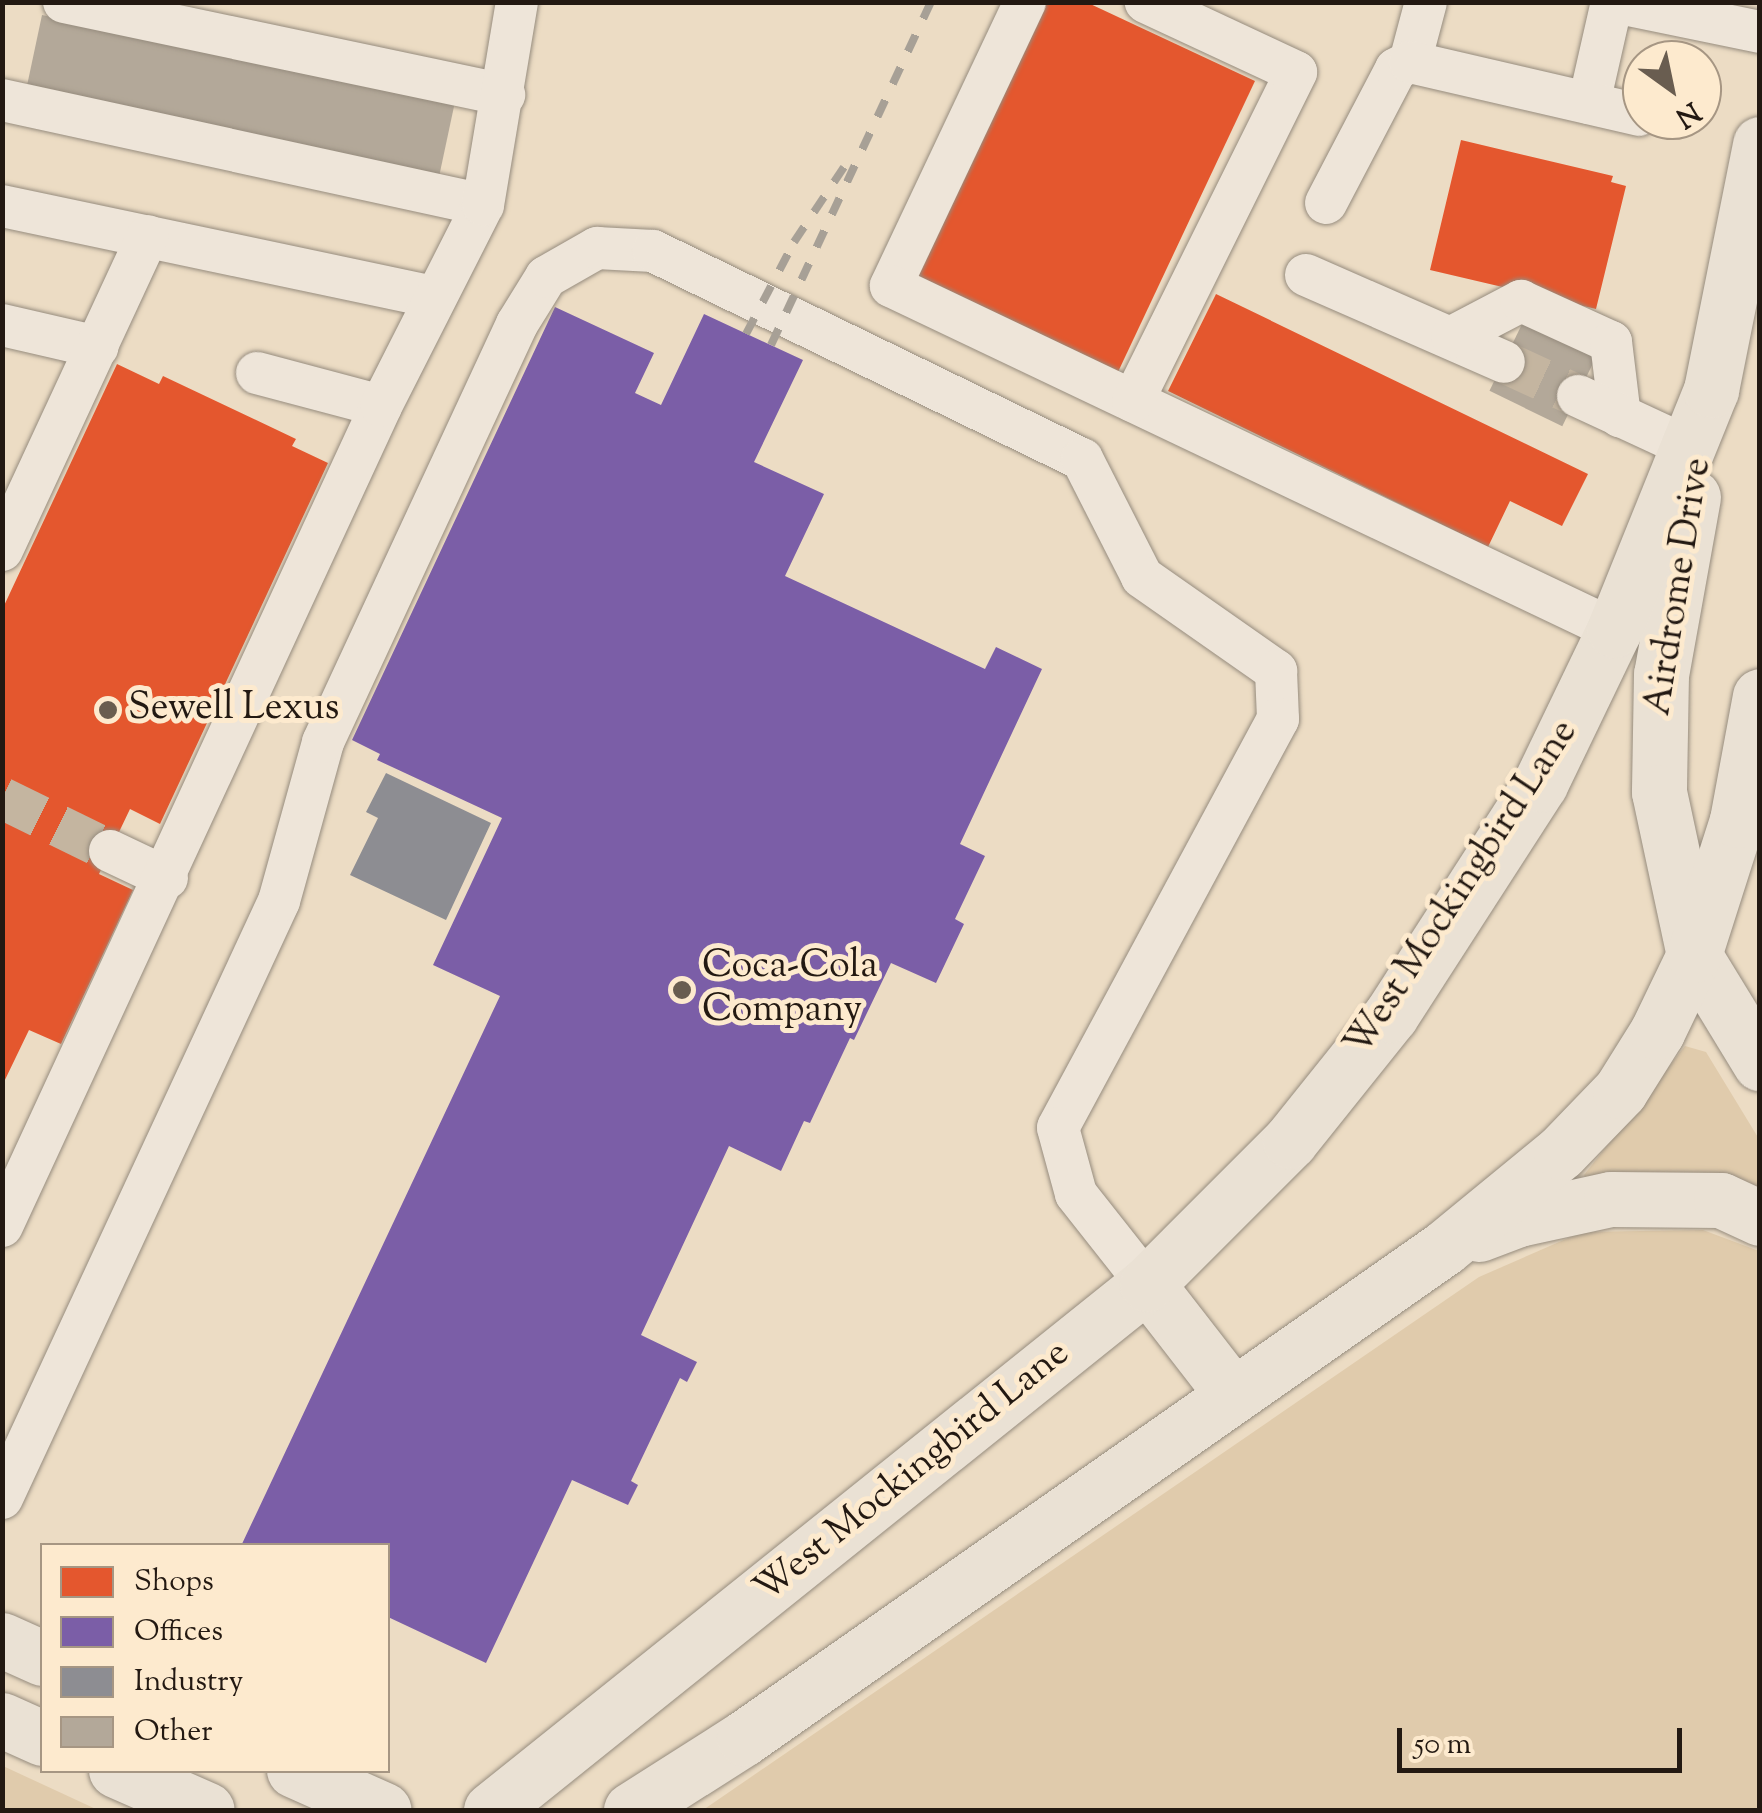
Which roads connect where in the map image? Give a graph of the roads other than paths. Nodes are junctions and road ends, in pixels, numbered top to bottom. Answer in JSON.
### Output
{"nodes":[{"id":1,"x":64,"y":2,"type":"edge"},
{"id":2,"x":517,"y":2,"type":"edge"},
{"id":3,"x":1025,"y":2,"type":"edge"},
{"id":4,"x":1146,"y":2,"type":"edge"},
{"id":5,"x":1426,"y":2,"type":"edge"},
{"id":6,"x":1613,"y":2,"type":"edge"},
{"id":7,"x":1760,"y":32,"type":"edge"},
{"id":8,"x":1410,"y":62,"type":"junction"},
{"id":9,"x":504,"y":95,"type":"junction"},
{"id":10,"x":2,"y":100,"type":"edge"},
{"id":11,"x":1589,"y":103,"type":"junction"},
{"id":12,"x":1622,"y":111,"type":"edge"},
{"id":13,"x":1760,"y":144,"type":"edge"},
{"id":14,"x":1754,"y":203,"type":"edge"},
{"id":15,"x":483,"y":204,"type":"junction"},
{"id":16,"x":1326,"y":204,"type":"dead end"},
{"id":17,"x":2,"y":206,"type":"edge"},
{"id":18,"x":148,"y":236,"type":"junction"},
{"id":19,"x":1306,"y":275,"type":"dead end"},
{"id":20,"x":434,"y":297,"type":"junction"},
{"id":21,"x":2,"y":325,"type":"edge"},
{"id":22,"x":1452,"y":337,"type":"junction"},
{"id":23,"x":97,"y":347,"type":"junction"},
{"id":24,"x":1504,"y":362,"type":"tunnel mouth"},
{"id":25,"x":257,"y":373,"type":"dead end"},
{"id":26,"x":1711,"y":390,"type":"junction"},
{"id":27,"x":1578,"y":396,"type":"tunnel mouth"},
{"id":28,"x":1133,"y":401,"type":"junction"},
{"id":29,"x":380,"y":406,"type":"junction"},
{"id":30,"x":1620,"y":416,"type":"junction"},
{"id":31,"x":1688,"y":447,"type":"junction"},
{"id":32,"x":2,"y":550,"type":"edge"},
{"id":33,"x":1614,"y":630,"type":"junction"},
{"id":34,"x":1760,"y":696,"type":"edge"},
{"id":35,"x":110,"y":851,"type":"tunnel mouth"},
{"id":36,"x":166,"y":878,"type":"junction"},
{"id":37,"x":1694,"y":955,"type":"junction"},
{"id":38,"x":1760,"y":1063,"type":"edge"},
{"id":39,"x":1760,"y":1218,"type":"edge"},
{"id":40,"x":2,"y":1226,"type":"edge"},
{"id":41,"x":1444,"y":1248,"type":"junction"},
{"id":42,"x":1147,"y":1284,"type":"junction"},
{"id":43,"x":1233,"y":1396,"type":"junction"},
{"id":44,"x":2,"y":1498,"type":"edge"},
{"id":45,"x":2,"y":1640,"type":"edge"},
{"id":46,"x":40,"y":1657,"type":"edge"},
{"id":47,"x":2,"y":1720,"type":"edge"},
{"id":48,"x":40,"y":1737,"type":"edge"},
{"id":49,"x":744,"y":1738,"type":"junction"},
{"id":50,"x":121,"y":1773,"type":"edge"},
{"id":51,"x":301,"y":1773,"type":"edge"},
{"id":52,"x":177,"y":1805,"type":"edge"},
{"id":53,"x":384,"y":1810,"type":"edge"},
{"id":54,"x":492,"y":1810,"type":"edge"},
{"id":55,"x":632,"y":1810,"type":"edge"},
{"id":56,"x":681,"y":1810,"type":"edge"}],
"edges":[{"from":1,"to":9,"type":"lane"},
{"from":2,"to":9,"type":"lane"},
{"from":3,"to":28,"type":"lane"},
{"from":4,"to":28,"type":"lane"},
{"from":5,"to":8,"type":"lane"},
{"from":6,"to":7,"type":"lane"},
{"from":6,"to":11,"type":"lane"},
{"from":8,"to":11,"type":"lane"},
{"from":8,"to":16,"type":"lane"},
{"from":9,"to":15,"type":"lane"},
{"from":10,"to":15,"type":"lane"},
{"from":11,"to":12,"type":"lane"},
{"from":13,"to":14,"type":"main road","name":"West Mockingbird Lane"},
{"from":14,"to":26,"type":"main road","name":"West Mockingbird Lane"},
{"from":15,"to":20,"type":"lane"},
{"from":17,"to":18,"type":"lane"},
{"from":18,"to":20,"type":"lane"},
{"from":18,"to":23,"type":"lane"},
{"from":19,"to":22,"type":"lane"},
{"from":20,"to":29,"type":"lane"},
{"from":21,"to":23,"type":"lane"},
{"from":22,"to":24,"type":"lane"},
{"from":22,"to":30,"type":"lane"},
{"from":23,"to":32,"type":"lane"},
{"from":25,"to":29,"type":"lane"},
{"from":26,"to":31,"type":"main road","name":"West Mockingbird Lane"},
{"from":26,"to":37,"type":"main road","name":"Airdrome Drive"},
{"from":27,"to":30,"type":"lane"},
{"from":28,"to":33,"type":"lane"},
{"from":29,"to":36,"type":"lane"},
{"from":30,"to":31,"type":"lane"},
{"from":31,"to":33,"type":"main road","name":"West Mockingbird Lane"},
{"from":33,"to":42,"type":"main road","name":"West Mockingbird Lane"},
{"from":34,"to":37,"type":"main road"},
{"from":35,"to":36,"type":"lane"},
{"from":36,"to":40,"type":"lane"},
{"from":37,"to":38,"type":"main road","name":"Airdrome Drive"},
{"from":37,"to":41,"type":"main road"},
{"from":39,"to":41,"type":"main road"},
{"from":41,"to":43,"type":"main road"},
{"from":42,"to":43,"type":"main road"},
{"from":42,"to":44,"type":"lane"},
{"from":42,"to":54,"type":"main road","name":"West Mockingbird Lane"},
{"from":43,"to":49,"type":"main road"},
{"from":45,"to":46,"type":"main road"},
{"from":47,"to":48,"type":"main road"},
{"from":49,"to":55,"type":"main road"},
{"from":49,"to":56,"type":"main road"},
{"from":50,"to":52,"type":"main road"},
{"from":51,"to":53,"type":"main road"}]}
